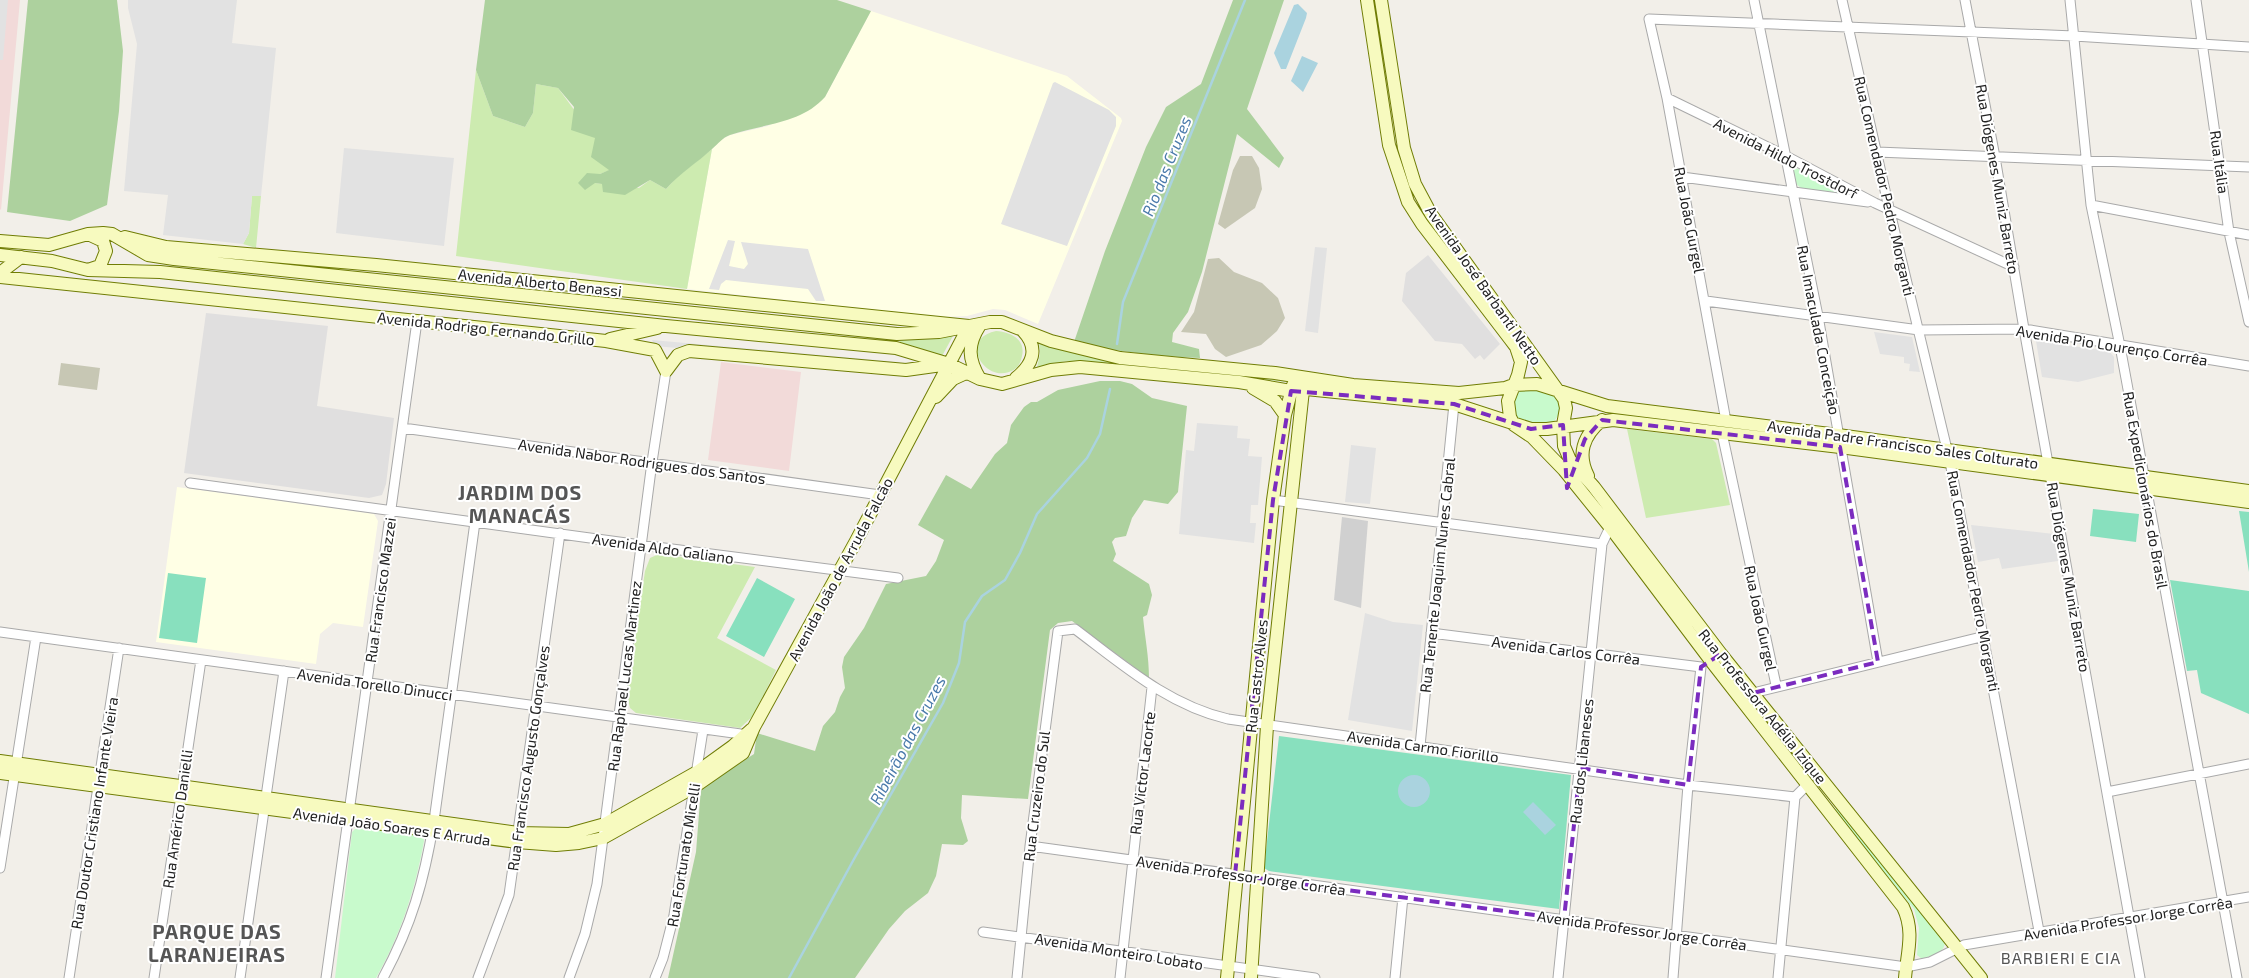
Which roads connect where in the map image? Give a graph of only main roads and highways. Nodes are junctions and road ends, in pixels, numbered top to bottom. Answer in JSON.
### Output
{"nodes":[{"id":1,"x":1367,"y":0,"type":"edge"},
{"id":2,"x":1381,"y":0,"type":"edge"},
{"id":3,"x":88,"y":234,"type":"junction"},
{"id":4,"x":0,"y":241,"type":"edge"},
{"id":5,"x":0,"y":255,"type":"edge"},
{"id":6,"x":21,"y":257,"type":"junction"},
{"id":7,"x":88,"y":270,"type":"junction"},
{"id":8,"x":0,"y":272,"type":"edge"},
{"id":9,"x":201,"y":276,"type":"junction"},
{"id":10,"x":0,"y":277,"type":"edge"},
{"id":11,"x":228,"y":301,"type":"junction"},
{"id":12,"x":975,"y":325,"type":"junction"},
{"id":13,"x":666,"y":326,"type":"junction"},
{"id":14,"x":1023,"y":332,"type":"junction"},
{"id":15,"x":606,"y":340,"type":"junction"},
{"id":16,"x":949,"y":364,"type":"junction"},
{"id":17,"x":966,"y":373,"type":"junction"},
{"id":18,"x":1297,"y":376,"type":"junction"},
{"id":19,"x":980,"y":379,"type":"junction"},
{"id":20,"x":1012,"y":382,"type":"junction"},
{"id":21,"x":1242,"y":383,"type":"junction"},
{"id":22,"x":1513,"y":385,"type":"junction"},
{"id":23,"x":1297,"y":391,"type":"junction"},
{"id":24,"x":1560,"y":391,"type":"junction"},
{"id":25,"x":924,"y":410,"type":"junction"},
{"id":26,"x":1285,"y":415,"type":"junction"},
{"id":27,"x":1602,"y":420,"type":"junction"},
{"id":28,"x":1514,"y":425,"type":"junction"},
{"id":29,"x":1563,"y":425,"type":"junction"},
{"id":30,"x":1724,"y":427,"type":"junction"},
{"id":31,"x":1278,"y":462,"type":"junction"},
{"id":32,"x":1295,"y":464,"type":"junction"},
{"id":33,"x":2144,"y":482,"type":"junction"},
{"id":34,"x":1594,"y":487,"type":"junction"},
{"id":35,"x":2249,"y":491,"type":"edge"},
{"id":36,"x":2249,"y":502,"type":"edge"},
{"id":37,"x":1614,"y":522,"type":"junction"},
{"id":38,"x":1711,"y":661,"type":"junction"},
{"id":39,"x":750,"y":732,"type":"junction"},
{"id":40,"x":0,"y":762,"type":"edge"},
{"id":41,"x":14,"y":769,"type":"junction"},
{"id":42,"x":0,"y":773,"type":"edge"},
{"id":43,"x":1821,"y":778,"type":"junction"},
{"id":44,"x":1807,"y":785,"type":"junction"},
{"id":45,"x":517,"y":838,"type":"junction"},
{"id":46,"x":1227,"y":972,"type":"edge"},
{"id":47,"x":1905,"y":972,"type":"edge"},
{"id":48,"x":1251,"y":974,"type":"edge"},
{"id":49,"x":1981,"y":978,"type":"edge"}],
"edges":[{"from":1,"to":22,"type":"main road","name":"Avenida José Barbanti Netto"},
{"from":2,"to":24,"type":"main road","name":"Avenida José Barbanti Netto"},
{"from":3,"to":4,"type":"main road"},
{"from":3,"to":7,"type":"main road"},
{"from":3,"to":12,"type":"main road"},
{"from":5,"to":6,"type":"main road"},
{"from":6,"to":7,"type":"main road"},
{"from":6,"to":8,"type":"main road"},
{"from":7,"to":9,"type":"main road"},
{"from":9,"to":11,"type":"main road"},
{"from":9,"to":13,"type":"main road"},
{"from":10,"to":11,"type":"main road","name":"Avenida Rodrigo Fernando Grillo"},
{"from":11,"to":15,"type":"main road","name":"Avenida Rodrigo Fernando Grillo"},
{"from":12,"to":14,"type":"main road"},
{"from":12,"to":16,"type":"main road","name":"Avenida João de Arruda Falcão"},
{"from":12,"to":19,"type":"main road"},
{"from":13,"to":15,"type":"main road"},
{"from":13,"to":16,"type":"main road"},
{"from":14,"to":18,"type":"main road"},
{"from":14,"to":20,"type":"main road"},
{"from":15,"to":16,"type":"main road","name":"Avenida Rodrigo Fernando Grillo"},
{"from":16,"to":17,"type":"main road"},
{"from":16,"to":25,"type":"main road","name":"Avenida João de Arruda Falcão"},
{"from":17,"to":19,"type":"main road"},
{"from":17,"to":25,"type":"main road","name":"Avenida João de Arruda Falcão"},
{"from":18,"to":22,"type":"main road"},
{"from":18,"to":23,"type":"main road","name":"Rua Castro Alves"},
{"from":19,"to":20,"type":"main road"},
{"from":20,"to":21,"type":"main road"},
{"from":21,"to":23,"type":"main road"},
{"from":21,"to":26,"type":"main road"},
{"from":22,"to":24,"type":"main road"},
{"from":22,"to":28,"type":"main road"},
{"from":23,"to":26,"type":"main road","name":"Rua Castro Alves"},
{"from":23,"to":28,"type":"main road"},
{"from":23,"to":32,"type":"main road","name":"Rua Castro Alves"},
{"from":24,"to":29,"type":"main road"},
{"from":24,"to":30,"type":"main road","name":"Avenida Padre Francisco Sales Colturato"},
{"from":25,"to":39,"type":"main road","name":"Avenida João de Arruda Falcão"},
{"from":26,"to":31,"type":"main road","name":"Rua Castro Alves"},
{"from":27,"to":29,"type":"main road","name":"Avenida Padre Francisco Sales Colturato"},
{"from":27,"to":30,"type":"main road","name":"Avenida Padre Francisco Sales Colturato"},
{"from":27,"to":34,"type":"main road"},
{"from":28,"to":29,"type":"main road"},
{"from":28,"to":37,"type":"main road","name":"Rua Professora Adélia Izique"},
{"from":29,"to":34,"type":"main road","name":"Rua Professora Adélia Izique"},
{"from":30,"to":33,"type":"main road","name":"Avenida Padre Francisco Sales Colturato"},
{"from":31,"to":32,"type":"main road"},
{"from":31,"to":46,"type":"main road","name":"Rua Castro Alves"},
{"from":32,"to":48,"type":"main road","name":"Rua Castro Alves"},
{"from":33,"to":35,"type":"main road","name":"Avenida Padre Francisco Sales Colturato"},
{"from":33,"to":36,"type":"main road","name":"Avenida Padre Francisco Sales Colturato"},
{"from":34,"to":37,"type":"main road","name":"Rua Professora Adélia Izique"},
{"from":37,"to":38,"type":"main road","name":"Rua Professora Adélia Izique"},
{"from":38,"to":43,"type":"main road","name":"Rua Professora Adélia Izique"},
{"from":38,"to":44,"type":"main road","name":"Rua Professora Adélia Izique"},
{"from":39,"to":45,"type":"main road","name":"Avenida João Soares E Arruda"},
{"from":39,"to":45,"type":"main road","name":"Avenida João Soares E Arruda"},
{"from":40,"to":41,"type":"main road","name":"Avenida João Soares E Arruda"},
{"from":41,"to":42,"type":"main road","name":"Avenida João Soares E Arruda"},
{"from":41,"to":45,"type":"main road","name":"Avenida João Soares E Arruda"},
{"from":43,"to":44,"type":"main road"},
{"from":43,"to":49,"type":"main road","name":"Rua Professora Adélia Izique"},
{"from":44,"to":47,"type":"main road","name":"Rua Professora Adélia Izique"}]}
